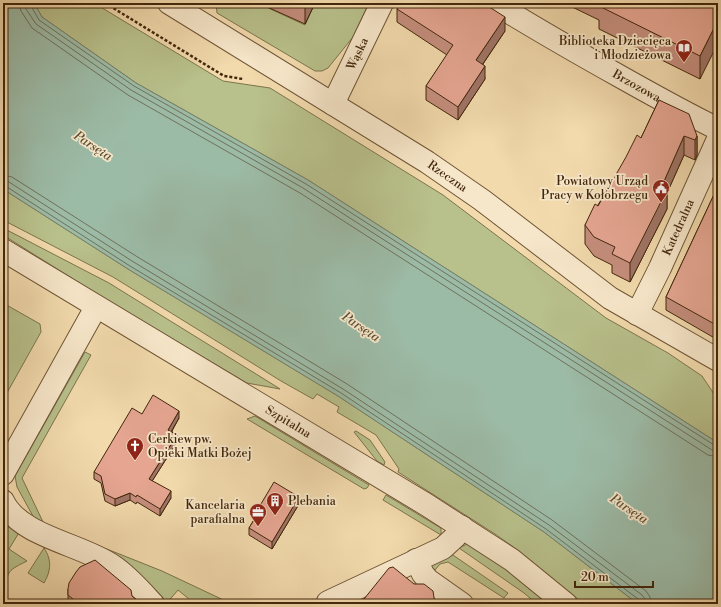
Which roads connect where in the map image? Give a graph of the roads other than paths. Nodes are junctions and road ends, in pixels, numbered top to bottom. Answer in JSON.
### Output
{"nodes":[{"id":1,"x":169,"y":3,"type":"edge"},
{"id":2,"x":382,"y":3,"type":"edge"},
{"id":3,"x":494,"y":3,"type":"edge"},
{"id":4,"x":198,"y":11,"type":"edge"},
{"id":5,"x":333,"y":104,"type":"junction"},
{"id":6,"x":718,"y":129,"type":"edge"},
{"id":7,"x":718,"y":139,"type":"edge"},
{"id":8,"x":3,"y":250,"type":"edge"},
{"id":9,"x":96,"y":307,"type":"junction"},
{"id":10,"x":637,"y":314,"type":"junction"},
{"id":11,"x":718,"y":360,"type":"edge"},
{"id":12,"x":3,"y":474,"type":"edge"},
{"id":13,"x":3,"y":501,"type":"edge"},
{"id":14,"x":462,"y":527,"type":"junction"},
{"id":15,"x":416,"y":560,"type":"junction"},
{"id":16,"x":326,"y":603,"type":"edge"},
{"id":17,"x":153,"y":604,"type":"edge"},
{"id":18,"x":462,"y":604,"type":"edge"},
{"id":19,"x":566,"y":604,"type":"edge"}],
"edges":[{"from":1,"to":4,"type":"street","name":"Rzeczna"},
{"from":2,"to":5,"type":"street","name":"Wąska"},
{"from":3,"to":6,"type":"street","name":"Brzozowa"},
{"from":4,"to":5,"type":"street","name":"Rzeczna"},
{"from":5,"to":10,"type":"street","name":"Rzeczna"},
{"from":7,"to":10,"type":"street","name":"Katedralna"},
{"from":8,"to":9,"type":"street","name":"Szpitalna"},
{"from":9,"to":12,"type":"street"},
{"from":9,"to":14,"type":"street","name":"Szpitalna"},
{"from":10,"to":11,"type":"street","name":"Rzeczna"},
{"from":13,"to":17,"type":"street"},
{"from":14,"to":15,"type":"street"},
{"from":14,"to":19,"type":"street","name":"Szpitalna"},
{"from":15,"to":16,"type":"street"},
{"from":15,"to":18,"type":"street"}]}
